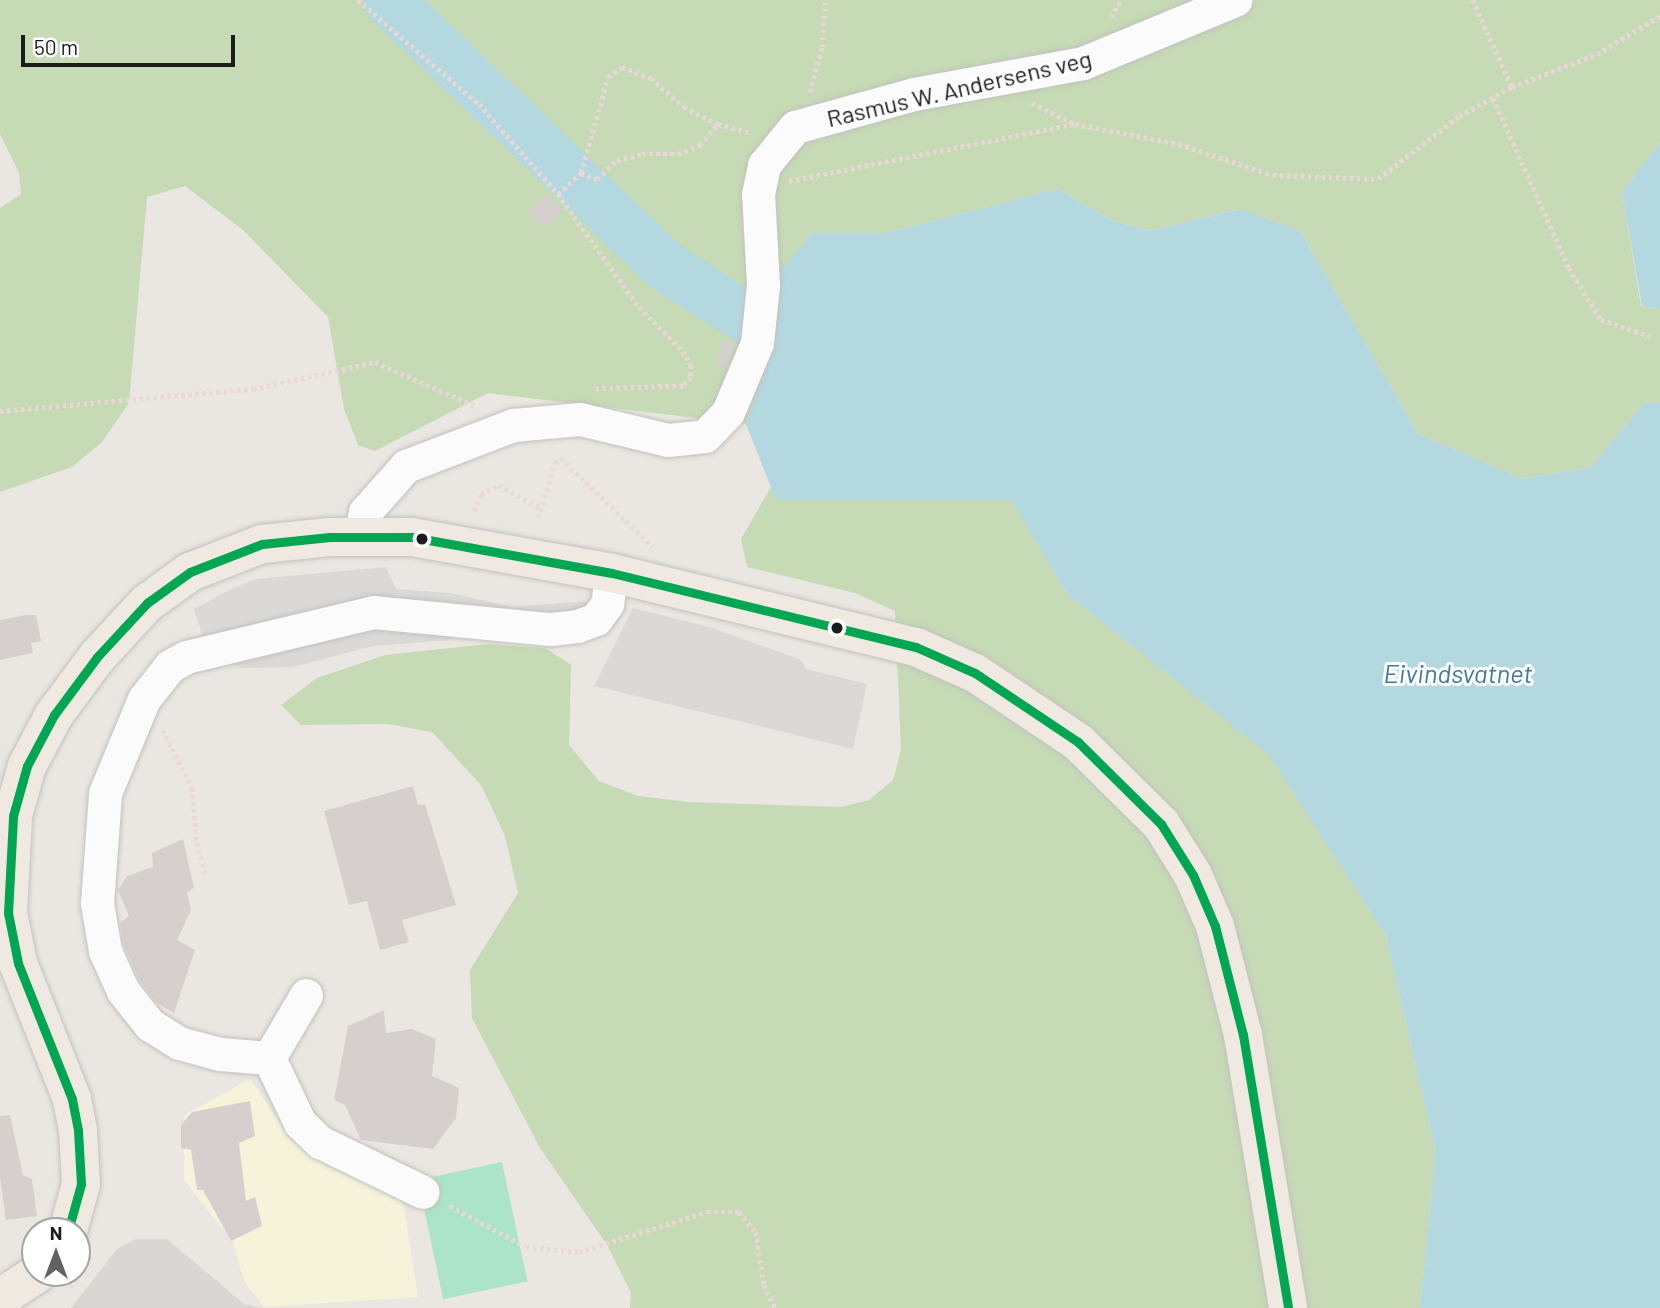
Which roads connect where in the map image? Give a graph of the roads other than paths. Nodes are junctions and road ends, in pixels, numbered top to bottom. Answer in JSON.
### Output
{"nodes":[{"id":1,"x":1234,"y":0,"type":"edge"},
{"id":2,"x":363,"y":524,"type":"junction"},
{"id":3,"x":612,"y":573,"type":"junction"},
{"id":4,"x":306,"y":995,"type":"dead end"},
{"id":5,"x":269,"y":1058,"type":"junction"},
{"id":6,"x":423,"y":1192,"type":"road end"},
{"id":7,"x":82,"y":1217,"type":"edge"},
{"id":8,"x":40,"y":1287,"type":"edge"},
{"id":9,"x":0,"y":1298,"type":"edge"},
{"id":10,"x":1288,"y":1308,"type":"edge"}],
"edges":[{"from":1,"to":2,"type":"street","name":"Rasmus W. Andersens veg"},
{"from":2,"to":3,"type":"main road"},
{"from":2,"to":7,"type":"main road"},
{"from":3,"to":5,"type":"street"},
{"from":3,"to":10,"type":"main road"},
{"from":4,"to":5,"type":"street"},
{"from":5,"to":6,"type":"street"},
{"from":8,"to":9,"type":"main road"}]}
